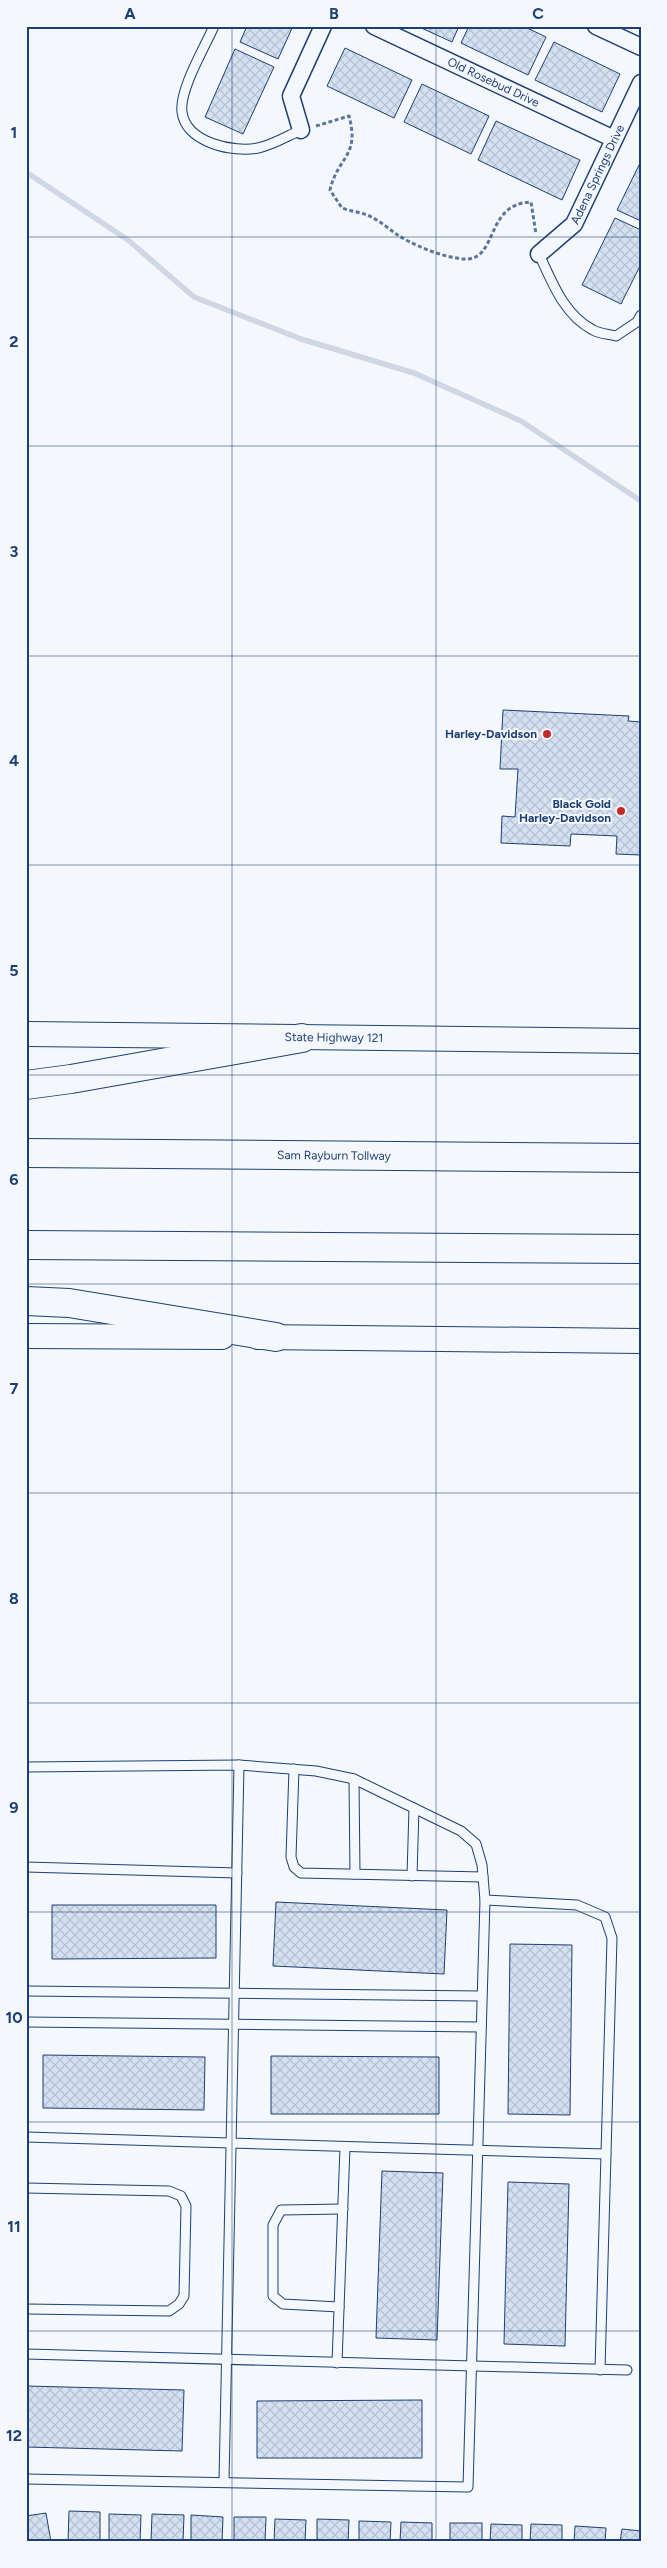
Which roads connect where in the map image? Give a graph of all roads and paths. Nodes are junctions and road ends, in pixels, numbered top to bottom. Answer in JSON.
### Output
{"nodes":[{"id":1,"x":214,"y":26,"type":"edge"},
{"id":2,"x":323,"y":26,"type":"edge"},
{"id":3,"x":374,"y":26,"type":"edge"},
{"id":4,"x":596,"y":26,"type":"edge"},
{"id":5,"x":641,"y":47,"type":"edge"},
{"id":6,"x":641,"y":83,"type":"edge"},
{"id":7,"x":301,"y":130,"type":"junction"},
{"id":8,"x":614,"y":139,"type":"junction"},
{"id":9,"x":539,"y":254,"type":"junction"},
{"id":10,"x":641,"y":315,"type":"edge"},
{"id":11,"x":26,"y":1034,"type":"edge"},
{"id":12,"x":302,"y":1038,"type":"junction"},
{"id":13,"x":641,"y":1041,"type":"edge"},
{"id":14,"x":26,"y":1084,"type":"edge"},
{"id":15,"x":26,"y":1153,"type":"edge"},
{"id":16,"x":641,"y":1158,"type":"edge"},
{"id":17,"x":26,"y":1245,"type":"edge"},
{"id":18,"x":641,"y":1250,"type":"edge"},
{"id":19,"x":26,"y":1301,"type":"edge"},
{"id":20,"x":26,"y":1336,"type":"edge"},
{"id":21,"x":276,"y":1337,"type":"junction"},
{"id":22,"x":641,"y":1341,"type":"edge"},
{"id":23,"x":239,"y":1765,"type":"junction"},
{"id":24,"x":26,"y":1767,"type":"edge"},
{"id":25,"x":294,"y":1769,"type":"junction"},
{"id":26,"x":354,"y":1779,"type":"junction"},
{"id":27,"x":414,"y":1808,"type":"junction"},
{"id":28,"x":26,"y":1867,"type":"edge"},
{"id":29,"x":237,"y":1873,"type":"junction"},
{"id":30,"x":355,"y":1874,"type":"junction"},
{"id":31,"x":412,"y":1876,"type":"junction"},
{"id":32,"x":483,"y":1877,"type":"junction"},
{"id":33,"x":485,"y":1900,"type":"junction"},
{"id":34,"x":26,"y":1991,"type":"edge"},
{"id":35,"x":234,"y":1993,"type":"junction"},
{"id":36,"x":481,"y":1996,"type":"junction"},
{"id":37,"x":26,"y":2022,"type":"edge"},
{"id":38,"x":234,"y":2025,"type":"junction"},
{"id":39,"x":481,"y":2027,"type":"junction"},
{"id":40,"x":26,"y":2137,"type":"edge"},
{"id":41,"x":231,"y":2143,"type":"junction"},
{"id":42,"x":345,"y":2147,"type":"junction"},
{"id":43,"x":478,"y":2151,"type":"junction"},
{"id":44,"x":606,"y":2154,"type":"junction"},
{"id":45,"x":26,"y":2188,"type":"edge"},
{"id":46,"x":343,"y":2209,"type":"junction"},
{"id":47,"x":339,"y":2306,"type":"junction"},
{"id":48,"x":26,"y":2309,"type":"edge"},
{"id":49,"x":26,"y":2354,"type":"edge"},
{"id":50,"x":227,"y":2360,"type":"junction"},
{"id":51,"x":337,"y":2363,"type":"junction"},
{"id":52,"x":472,"y":2367,"type":"junction"},
{"id":53,"x":600,"y":2370,"type":"junction"},
{"id":54,"x":627,"y":2370,"type":"dead end"},
{"id":55,"x":26,"y":2479,"type":"edge"},
{"id":56,"x":224,"y":2481,"type":"junction"}],
"edges":[{"from":1,"to":7,"type":"lane"},
{"from":2,"to":7,"type":"street"},
{"from":3,"to":8,"type":"street","name":"Old Rosebud Drive"},
{"from":4,"to":5,"type":"street"},
{"from":6,"to":8,"type":"street","name":"Adena Springs Drive"},
{"from":7,"to":9,"type":"path"},
{"from":8,"to":9,"type":"street","name":"Adena Springs Drive"},
{"from":9,"to":10,"type":"lane"},
{"from":11,"to":12,"type":"main road","name":"State Highway 121"},
{"from":12,"to":13,"type":"main road","name":"State Highway 121"},
{"from":12,"to":14,"type":"highway"},
{"from":15,"to":16,"type":"highway","name":"Sam Rayburn Tollway"},
{"from":17,"to":18,"type":"highway"},
{"from":19,"to":21,"type":"highway"},
{"from":20,"to":21,"type":"main road"},
{"from":21,"to":22,"type":"main road"},
{"from":23,"to":24,"type":"lane"},
{"from":23,"to":25,"type":"lane"},
{"from":23,"to":29,"type":"lane"},
{"from":25,"to":26,"type":"lane"},
{"from":25,"to":30,"type":"lane"},
{"from":26,"to":27,"type":"lane"},
{"from":26,"to":30,"type":"lane"},
{"from":27,"to":31,"type":"lane"},
{"from":27,"to":32,"type":"lane"},
{"from":28,"to":29,"type":"lane"},
{"from":29,"to":35,"type":"lane"},
{"from":30,"to":31,"type":"lane"},
{"from":31,"to":32,"type":"lane"},
{"from":32,"to":33,"type":"lane"},
{"from":33,"to":36,"type":"lane"},
{"from":33,"to":44,"type":"lane"},
{"from":34,"to":35,"type":"lane"},
{"from":35,"to":36,"type":"lane"},
{"from":35,"to":38,"type":"lane"},
{"from":36,"to":39,"type":"lane"},
{"from":37,"to":38,"type":"lane"},
{"from":38,"to":39,"type":"lane"},
{"from":38,"to":41,"type":"lane"},
{"from":39,"to":43,"type":"lane"},
{"from":40,"to":41,"type":"lane"},
{"from":41,"to":42,"type":"lane"},
{"from":41,"to":50,"type":"lane"},
{"from":42,"to":43,"type":"lane"},
{"from":42,"to":46,"type":"lane"},
{"from":43,"to":44,"type":"lane"},
{"from":43,"to":52,"type":"lane"},
{"from":44,"to":53,"type":"lane"},
{"from":45,"to":48,"type":"lane"},
{"from":46,"to":47,"type":"lane"},
{"from":46,"to":47,"type":"lane"},
{"from":47,"to":51,"type":"lane"},
{"from":49,"to":50,"type":"lane"},
{"from":50,"to":51,"type":"lane"},
{"from":50,"to":56,"type":"lane"},
{"from":51,"to":52,"type":"lane"},
{"from":52,"to":53,"type":"lane"},
{"from":52,"to":56,"type":"lane"},
{"from":53,"to":54,"type":"lane"},
{"from":55,"to":56,"type":"lane"}]}
